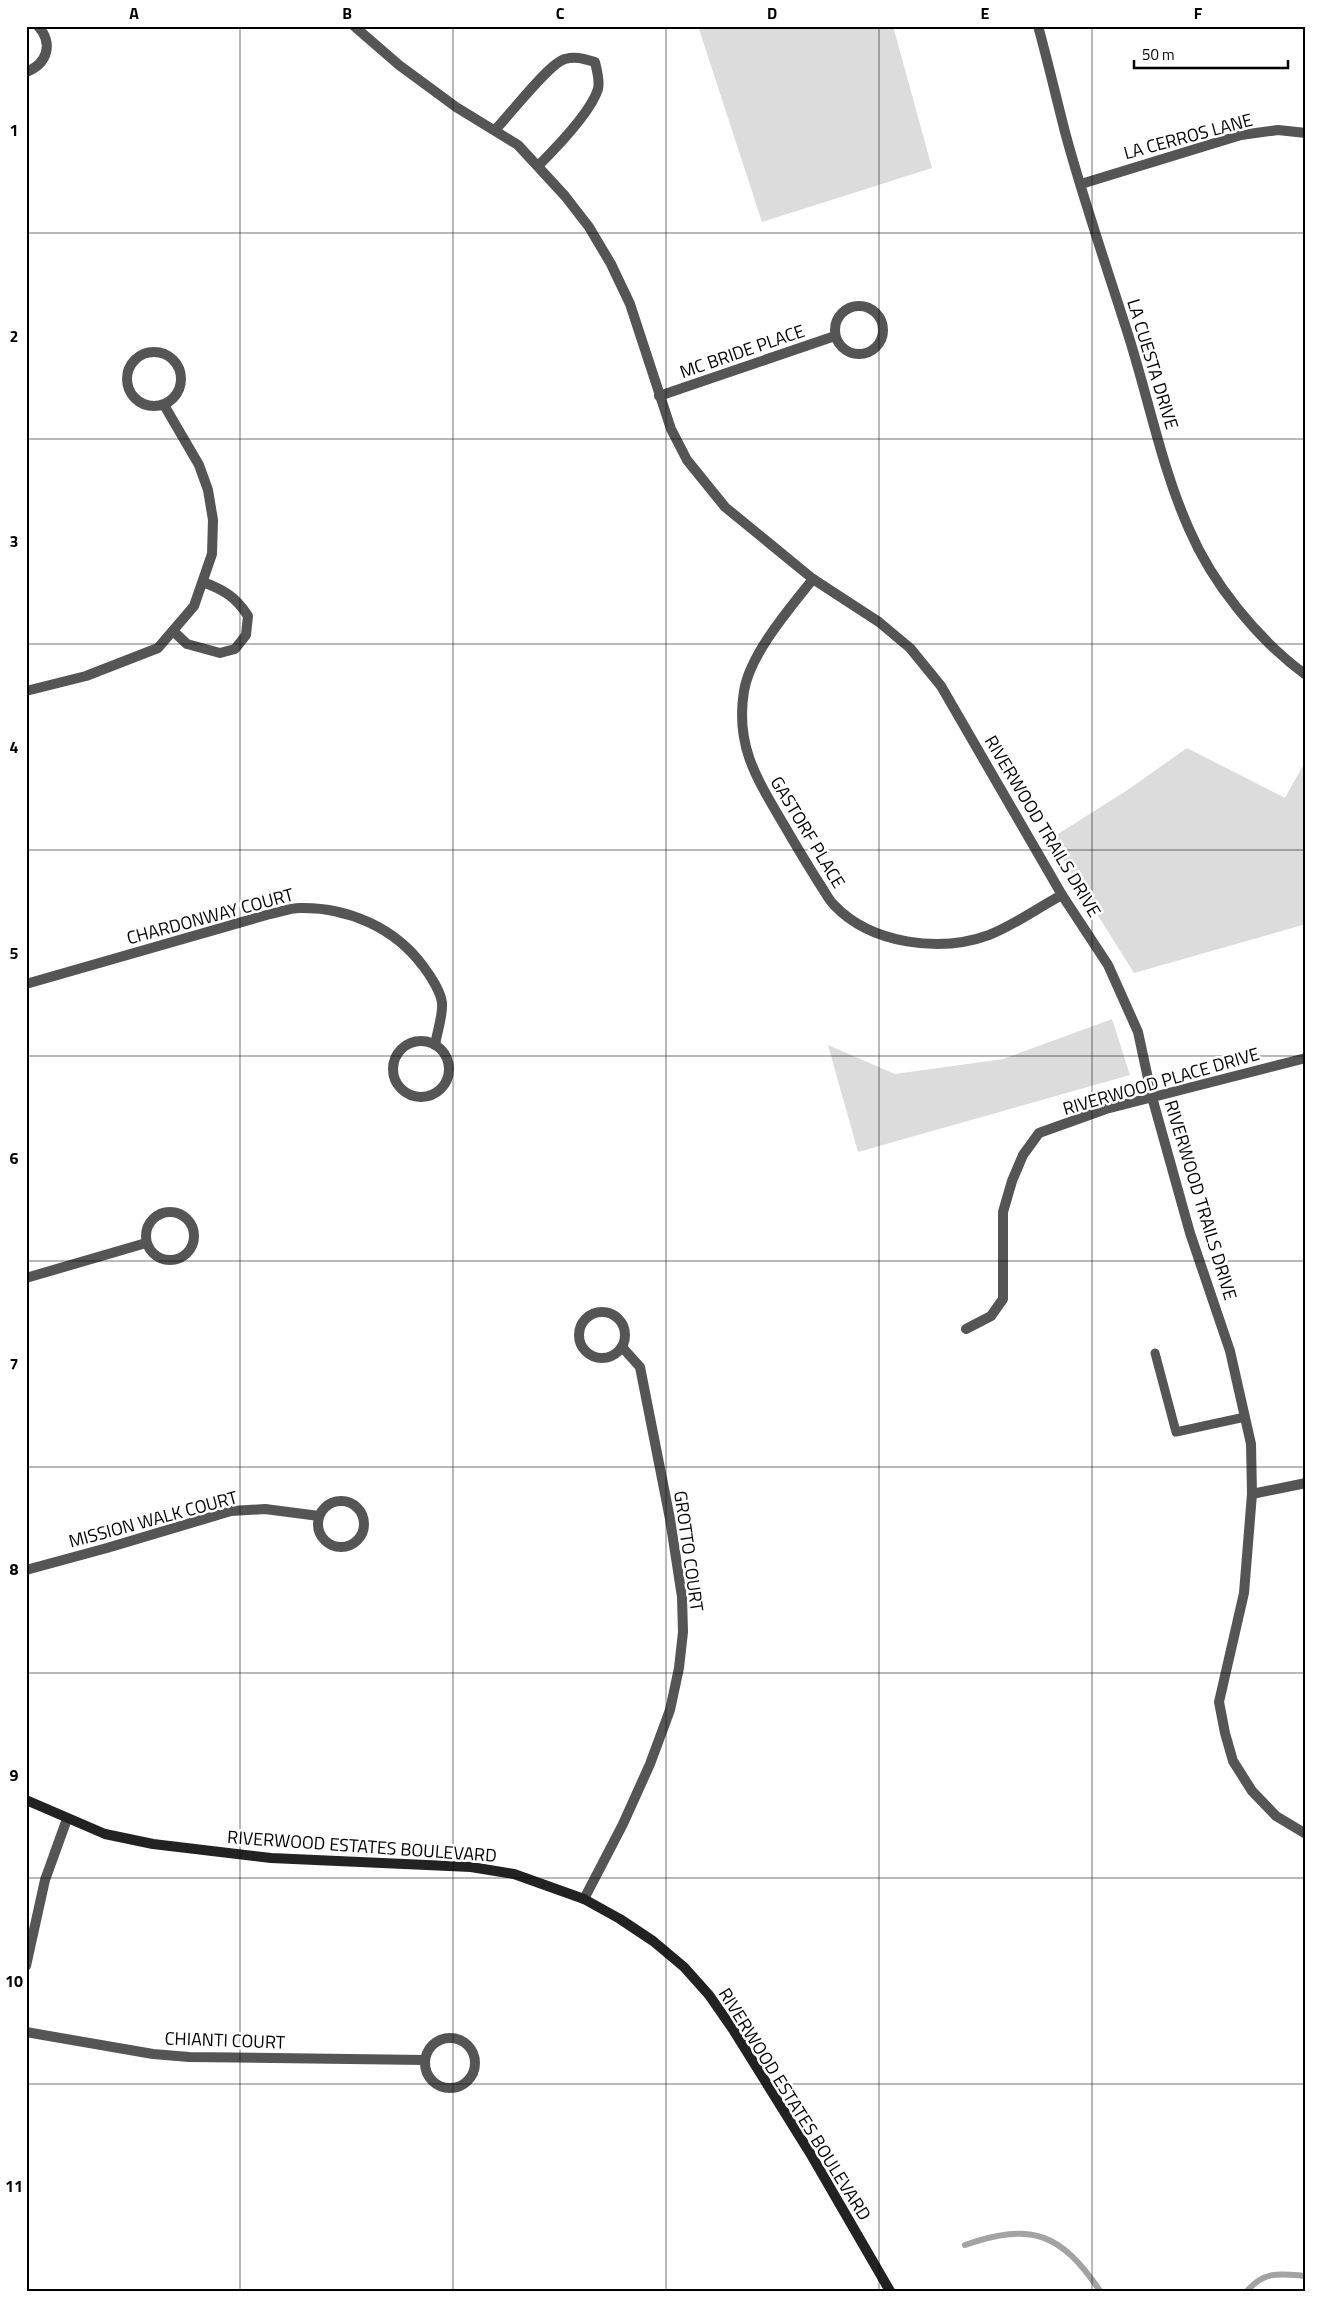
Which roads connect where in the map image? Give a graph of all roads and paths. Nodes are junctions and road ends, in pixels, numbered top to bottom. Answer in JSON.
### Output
{"nodes":[{"id":1,"x":38,"y":26,"type":"edge"},
{"id":2,"x":354,"y":26,"type":"edge"},
{"id":3,"x":1038,"y":26,"type":"edge"},
{"id":4,"x":26,"y":72,"type":"edge"},
{"id":5,"x":495,"y":130,"type":"junction"},
{"id":6,"x":1306,"y":133,"type":"edge"},
{"id":7,"x":538,"y":166,"type":"junction"},
{"id":8,"x":1081,"y":184,"type":"junction"},
{"id":9,"x":835,"y":336,"type":"junction"},
{"id":10,"x":659,"y":396,"type":"junction"},
{"id":11,"x":164,"y":405,"type":"junction"},
{"id":12,"x":813,"y":579,"type":"junction"},
{"id":13,"x":203,"y":582,"type":"junction"},
{"id":14,"x":173,"y":631,"type":"junction"},
{"id":15,"x":1306,"y":675,"type":"edge"},
{"id":16,"x":26,"y":691,"type":"edge"},
{"id":17,"x":1062,"y":895,"type":"junction"},
{"id":18,"x":26,"y":984,"type":"edge"},
{"id":19,"x":435,"y":1045,"type":"junction"},
{"id":20,"x":1306,"y":1059,"type":"edge"},
{"id":21,"x":1152,"y":1097,"type":"junction"},
{"id":22,"x":146,"y":1243,"type":"junction"},
{"id":23,"x":26,"y":1278,"type":"edge"},
{"id":24,"x":966,"y":1329,"type":"dead end"},
{"id":25,"x":622,"y":1348,"type":"junction"},
{"id":26,"x":1156,"y":1354,"type":"dead end"},
{"id":27,"x":1245,"y":1417,"type":"junction"},
{"id":28,"x":1306,"y":1483,"type":"edge"},
{"id":29,"x":1252,"y":1494,"type":"junction"},
{"id":30,"x":319,"y":1516,"type":"junction"},
{"id":31,"x":26,"y":1570,"type":"edge"},
{"id":32,"x":26,"y":1800,"type":"edge"},
{"id":33,"x":68,"y":1819,"type":"junction"},
{"id":34,"x":1306,"y":1834,"type":"edge"},
{"id":35,"x":584,"y":1899,"type":"junction"},
{"id":36,"x":26,"y":1966,"type":"edge"},
{"id":37,"x":26,"y":2032,"type":"edge"},
{"id":38,"x":425,"y":2060,"type":"junction"},
{"id":39,"x":890,"y":2291,"type":"edge"}],
"edges":[{"from":1,"to":4,"type":"street"},
{"from":2,"to":5,"type":"street","name":"RIVERWOOD TRAILS DRIVE"},
{"from":3,"to":8,"type":"street","name":"LA CUESTA DRIVE"},
{"from":5,"to":7,"type":"street","name":"RIVERWOOD TRAILS DRIVE"},
{"from":5,"to":7,"type":"street"},
{"from":6,"to":8,"type":"street","name":"LA CERROS LANE"},
{"from":7,"to":10,"type":"street","name":"RIVERWOOD TRAILS DRIVE"},
{"from":8,"to":15,"type":"street","name":"LA CUESTA DRIVE"},
{"from":9,"to":9,"type":"street"},
{"from":9,"to":10,"type":"street","name":"MC BRIDE PLACE"},
{"from":10,"to":12,"type":"street","name":"RIVERWOOD TRAILS DRIVE"},
{"from":11,"to":11,"type":"street"},
{"from":11,"to":13,"type":"street"},
{"from":12,"to":17,"type":"street","name":"RIVERWOOD TRAILS DRIVE"},
{"from":12,"to":17,"type":"street","name":"GASTORF PLACE"},
{"from":13,"to":14,"type":"street"},
{"from":13,"to":14,"type":"street"},
{"from":14,"to":16,"type":"street"},
{"from":17,"to":21,"type":"street","name":"RIVERWOOD TRAILS DRIVE"},
{"from":18,"to":19,"type":"street","name":"CHARDONWAY COURT"},
{"from":19,"to":19,"type":"street"},
{"from":20,"to":21,"type":"street","name":"RIVERWOOD PLACE DRIVE"},
{"from":21,"to":24,"type":"street","name":"RIVERWOOD PLACE DRIVE"},
{"from":21,"to":27,"type":"street","name":"RIVERWOOD TRAILS DRIVE"},
{"from":22,"to":22,"type":"street"},
{"from":22,"to":23,"type":"street"},
{"from":25,"to":25,"type":"street"},
{"from":25,"to":35,"type":"street","name":"GROTTO COURT"},
{"from":26,"to":27,"type":"lane"},
{"from":27,"to":29,"type":"street","name":"RIVERWOOD TRAILS DRIVE"},
{"from":28,"to":29,"type":"street"},
{"from":29,"to":34,"type":"street","name":"RIVERWOOD TRAILS DRIVE"},
{"from":30,"to":30,"type":"street"},
{"from":30,"to":31,"type":"street","name":"MISSION WALK COURT"},
{"from":32,"to":33,"type":"street","name":"RIVERWOOD ESTATES BOULEVARD"},
{"from":33,"to":35,"type":"street","name":"RIVERWOOD ESTATES BOULEVARD"},
{"from":33,"to":36,"type":"street"},
{"from":35,"to":39,"type":"street","name":"RIVERWOOD ESTATES BOULEVARD"},
{"from":37,"to":38,"type":"street","name":"CHIANTI COURT"},
{"from":38,"to":38,"type":"street"}]}
